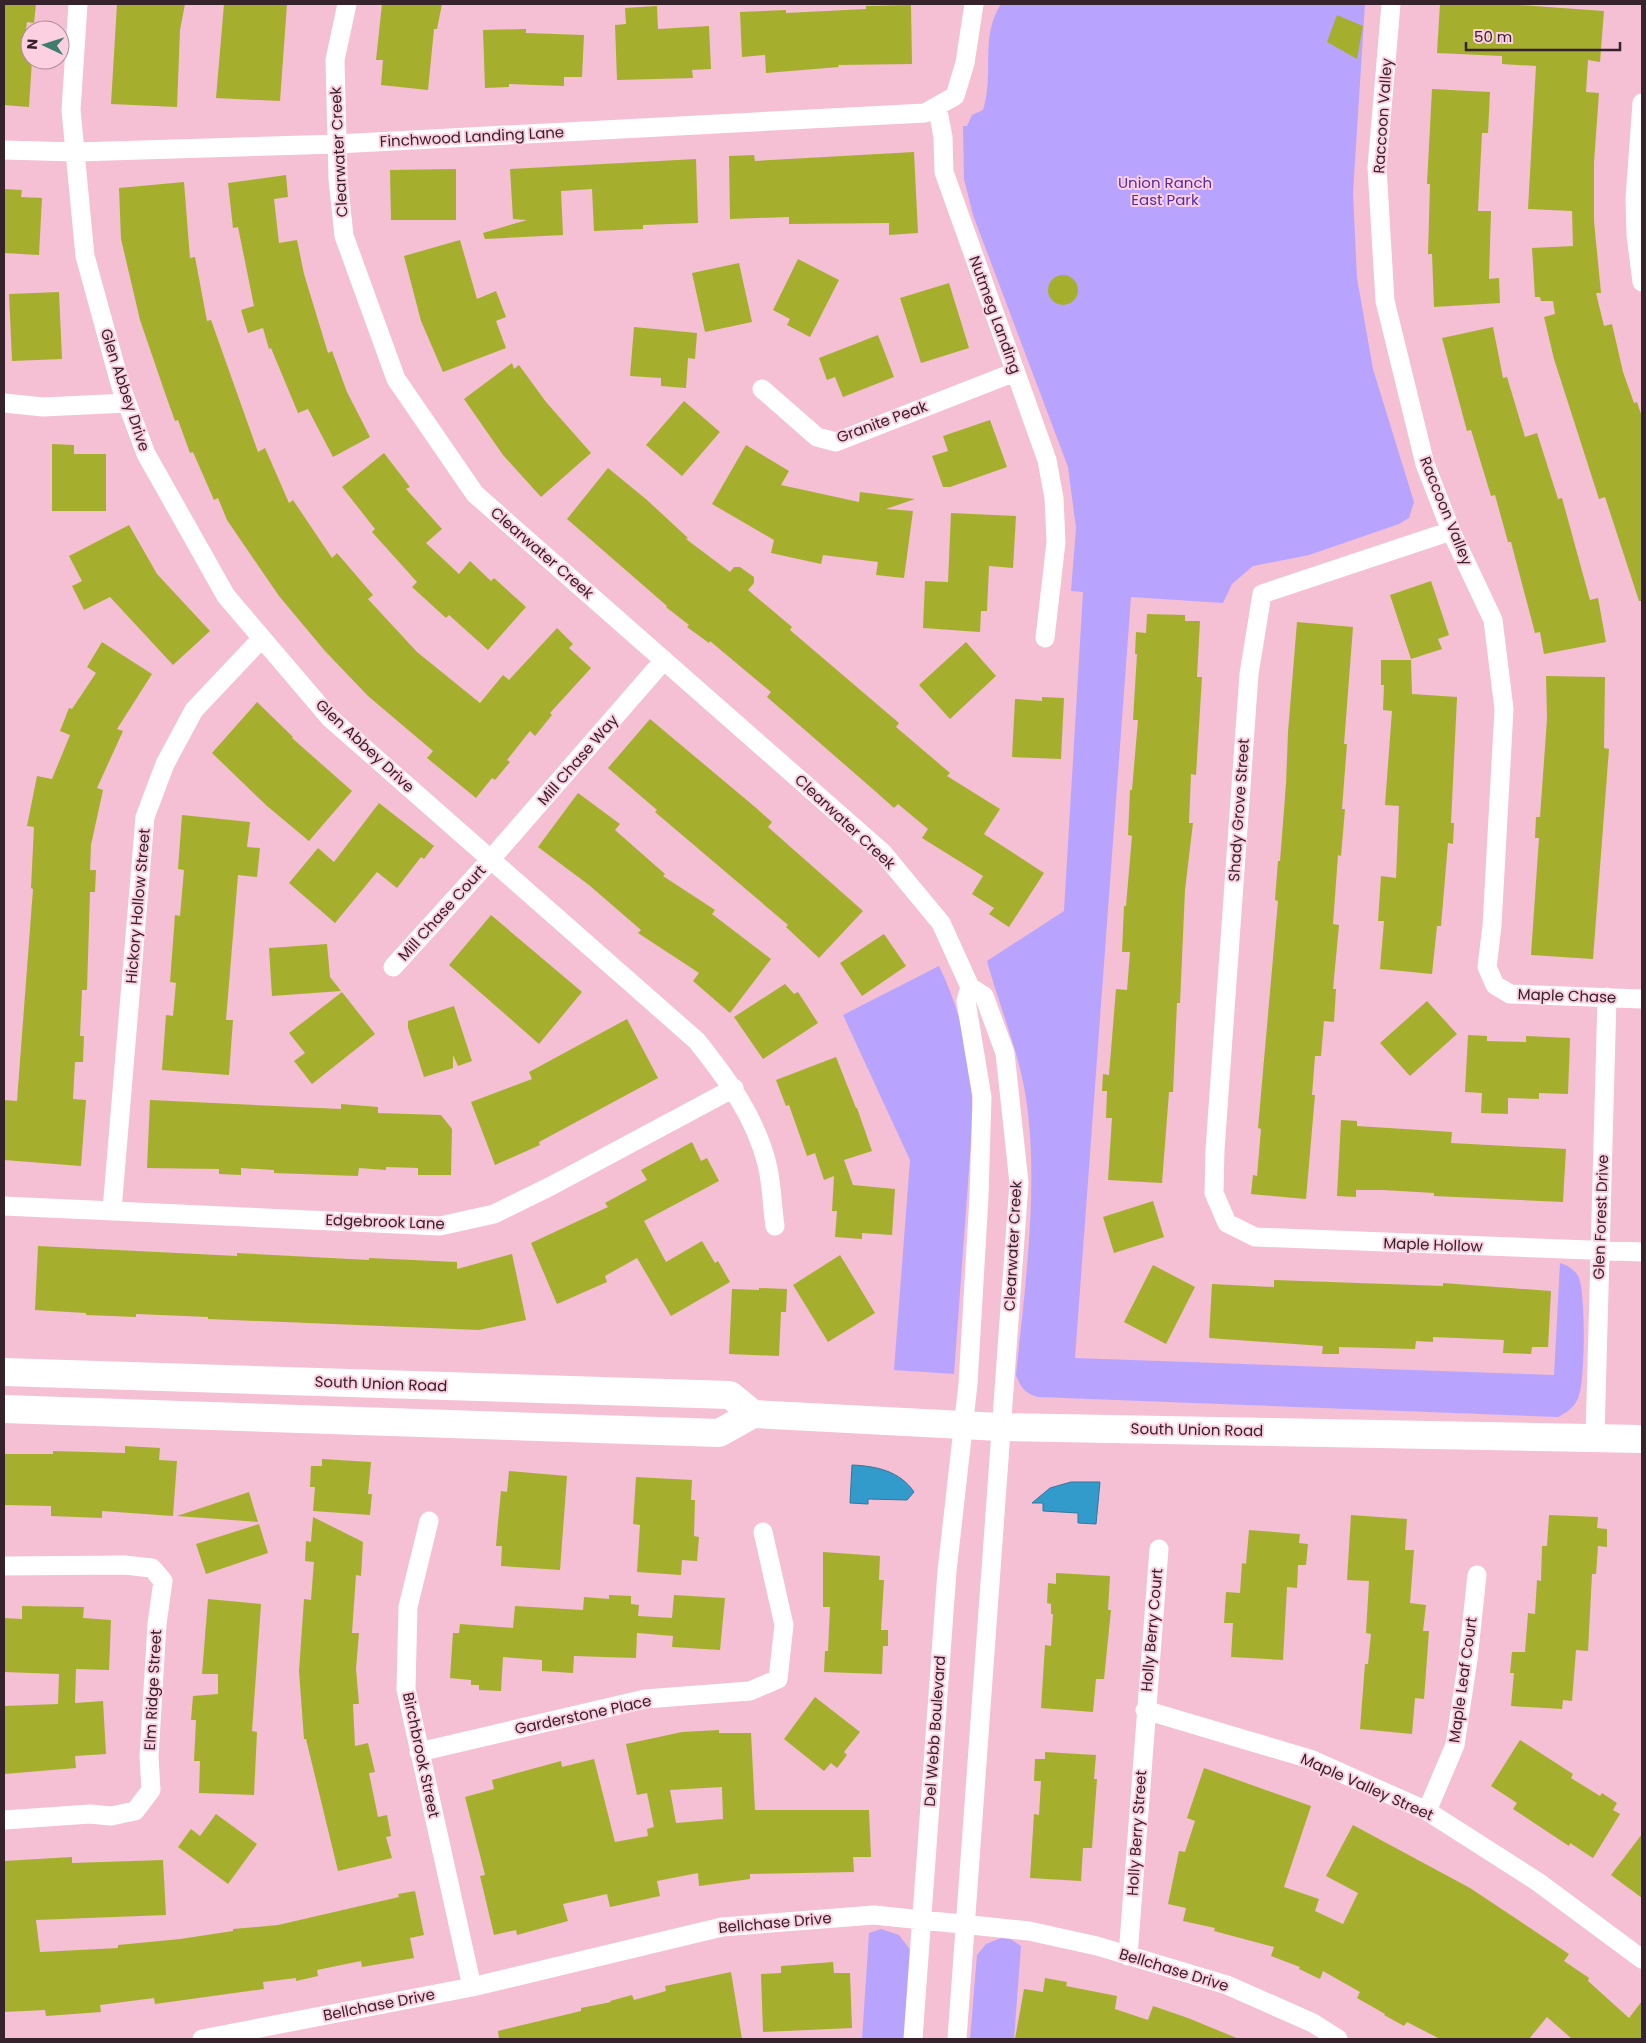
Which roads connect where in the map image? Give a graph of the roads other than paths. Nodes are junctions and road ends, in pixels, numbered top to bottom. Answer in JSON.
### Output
{"nodes":[{"id":1,"x":78,"y":4,"type":"edge"},
{"id":2,"x":347,"y":4,"type":"edge"},
{"id":3,"x":974,"y":4,"type":"edge"},
{"id":4,"x":1392,"y":4,"type":"edge"},
{"id":5,"x":1642,"y":103,"type":"edge"},
{"id":6,"x":937,"y":106,"type":"junction"},
{"id":7,"x":337,"y":144,"type":"junction"},
{"id":8,"x":4,"y":150,"type":"edge"},
{"id":9,"x":76,"y":152,"type":"junction"},
{"id":10,"x":1642,"y":282,"type":"edge"},
{"id":11,"x":1015,"y":372,"type":"junction"},
{"id":12,"x":762,"y":389,"type":"dead end"},
{"id":13,"x":4,"y":402,"type":"edge"},
{"id":14,"x":127,"y":403,"type":"junction"},
{"id":15,"x":1451,"y":531,"type":"junction"},
{"id":16,"x":262,"y":638,"type":"junction"},
{"id":17,"x":1045,"y":638,"type":"dead end"},
{"id":18,"x":664,"y":660,"type":"junction"},
{"id":19,"x":491,"y":859,"type":"junction"},
{"id":20,"x":393,"y":967,"type":"dead end"},
{"id":21,"x":1495,"y":986,"type":"joint"},
{"id":22,"x":970,"y":987,"type":"junction"},
{"id":23,"x":1607,"y":997,"type":"junction"},
{"id":24,"x":1642,"y":999,"type":"edge"},
{"id":25,"x":734,"y":1088,"type":"junction"},
{"id":26,"x":4,"y":1206,"type":"edge"},
{"id":27,"x":112,"y":1210,"type":"junction"},
{"id":28,"x":1227,"y":1223,"type":"joint"},
{"id":29,"x":775,"y":1226,"type":"dead end"},
{"id":30,"x":1600,"y":1251,"type":"junction"},
{"id":31,"x":1642,"y":1252,"type":"edge"},
{"id":32,"x":4,"y":1372,"type":"edge"},
{"id":33,"x":4,"y":1409,"type":"edge"},
{"id":34,"x":753,"y":1414,"type":"junction"},
{"id":35,"x":964,"y":1423,"type":"junction"},
{"id":36,"x":1000,"y":1426,"type":"junction"},
{"id":37,"x":1595,"y":1437,"type":"junction"},
{"id":38,"x":1642,"y":1439,"type":"edge"},
{"id":39,"x":429,"y":1522,"type":"dead end"},
{"id":40,"x":763,"y":1532,"type":"dead end"},
{"id":41,"x":1159,"y":1550,"type":"dead end"},
{"id":42,"x":4,"y":1566,"type":"edge"},
{"id":43,"x":1477,"y":1575,"type":"dead end"},
{"id":44,"x":1145,"y":1710,"type":"junction"},
{"id":45,"x":419,"y":1752,"type":"junction"},
{"id":46,"x":1427,"y":1811,"type":"junction"},
{"id":47,"x":4,"y":1820,"type":"edge"},
{"id":48,"x":922,"y":1920,"type":"junction"},
{"id":49,"x":966,"y":1925,"type":"junction"},
{"id":50,"x":1128,"y":1956,"type":"junction"},
{"id":51,"x":1642,"y":1959,"type":"edge"},
{"id":52,"x":472,"y":1988,"type":"junction"},
{"id":53,"x":202,"y":2039,"type":"edge"},
{"id":54,"x":913,"y":2039,"type":"edge"},
{"id":55,"x":957,"y":2039,"type":"edge"},
{"id":56,"x":1338,"y":2039,"type":"edge"}],
"edges":[{"from":1,"to":9,"type":"street","name":"Glen Abbey Drive"},
{"from":2,"to":7,"type":"street","name":"Clearwater Creek"},
{"from":3,"to":6,"type":"street"},
{"from":4,"to":15,"type":"street","name":"Raccoon Valley"},
{"from":5,"to":10,"type":"street"},
{"from":6,"to":7,"type":"street","name":"Finchwood Landing Lane"},
{"from":6,"to":11,"type":"street","name":"Nutmeg Landing"},
{"from":7,"to":9,"type":"street","name":"Finchwood Landing Lane"},
{"from":7,"to":18,"type":"street","name":"Clearwater Creek"},
{"from":8,"to":9,"type":"street","name":"Finchwood Landing Lane"},
{"from":9,"to":14,"type":"street","name":"Glen Abbey Drive"},
{"from":11,"to":12,"type":"street","name":"Granite Peak"},
{"from":11,"to":17,"type":"street","name":"Nutmeg Landing"},
{"from":13,"to":14,"type":"street"},
{"from":14,"to":16,"type":"street","name":"Glen Abbey Drive"},
{"from":15,"to":21,"type":"street","name":"Raccoon Valley"},
{"from":15,"to":28,"type":"street","name":"Shady Grove Street"},
{"from":16,"to":19,"type":"street","name":"Glen Abbey Drive"},
{"from":16,"to":27,"type":"street","name":"Hickory Hollow Street"},
{"from":18,"to":19,"type":"street","name":"Mill Chase Way"},
{"from":18,"to":22,"type":"street","name":"Clearwater Creek"},
{"from":19,"to":20,"type":"street","name":"Mill Chase Court"},
{"from":19,"to":25,"type":"street","name":"Glen Abbey Drive"},
{"from":21,"to":23,"type":"street","name":"Maple Chase"},
{"from":22,"to":35,"type":"street","name":"Clearwater Creek"},
{"from":22,"to":36,"type":"street","name":"Clearwater Creek"},
{"from":23,"to":24,"type":"street","name":"Maple Chase"},
{"from":23,"to":30,"type":"street","name":"Glen Forest Drive"},
{"from":25,"to":27,"type":"street","name":"Edgebrook Lane"},
{"from":25,"to":29,"type":"street","name":"Glen Abbey Drive"},
{"from":26,"to":27,"type":"street","name":"Edgebrook Lane"},
{"from":28,"to":30,"type":"street","name":"Maple Hollow"},
{"from":30,"to":31,"type":"street","name":"Maple Hollow"},
{"from":30,"to":37,"type":"street","name":"Glen Forest Drive"},
{"from":32,"to":34,"type":"street","name":"South Union Road"},
{"from":33,"to":34,"type":"street"},
{"from":34,"to":35,"type":"street","name":"South Union Road"},
{"from":35,"to":36,"type":"street","name":"South Union Road"},
{"from":35,"to":48,"type":"street","name":"Del Webb Boulevard"},
{"from":36,"to":37,"type":"street","name":"South Union Road"},
{"from":36,"to":49,"type":"street"},
{"from":37,"to":38,"type":"street","name":"South Union Road"},
{"from":39,"to":45,"type":"street","name":"Birchbrook Street"},
{"from":40,"to":45,"type":"street","name":"Garderstone Place"},
{"from":41,"to":44,"type":"street","name":"Holly Berry Court"},
{"from":42,"to":47,"type":"street","name":"Elm Ridge Street"},
{"from":43,"to":46,"type":"street","name":"Maple Leaf Court"},
{"from":44,"to":46,"type":"street","name":"Maple Valley Street"},
{"from":44,"to":50,"type":"street","name":"Holly Berry Street"},
{"from":45,"to":52,"type":"street","name":"Birchbrook Street"},
{"from":46,"to":51,"type":"street","name":"Maple Valley Street"},
{"from":48,"to":49,"type":"street","name":"Bellchase Drive"},
{"from":48,"to":52,"type":"street","name":"Bellchase Drive"},
{"from":48,"to":54,"type":"street","name":"Del Webb Boulevard"},
{"from":49,"to":50,"type":"street","name":"Bellchase Drive"},
{"from":49,"to":55,"type":"street"},
{"from":50,"to":56,"type":"street","name":"Bellchase Drive"},
{"from":52,"to":53,"type":"street","name":"Bellchase Drive"}]}
